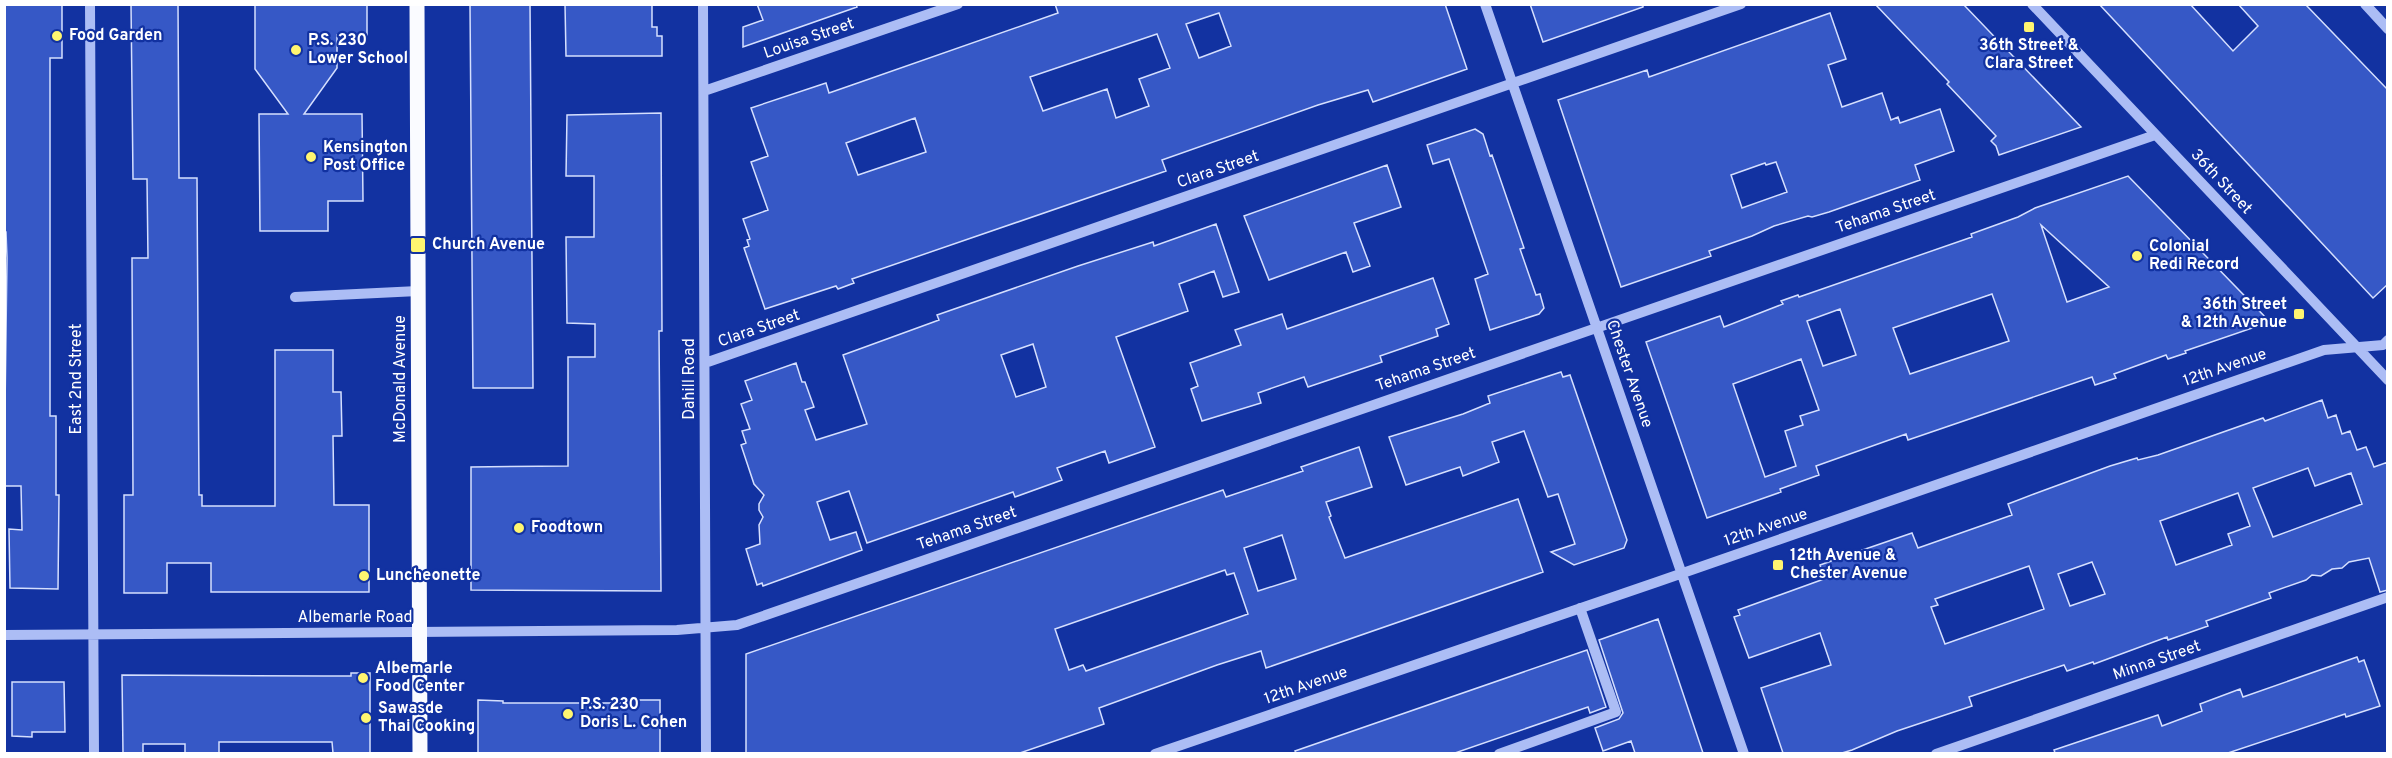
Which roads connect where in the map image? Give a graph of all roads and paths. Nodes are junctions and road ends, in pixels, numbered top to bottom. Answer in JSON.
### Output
{"nodes":[{"id":1,"x":90,"y":4,"type":"edge"},
{"id":2,"x":417,"y":4,"type":"edge"},
{"id":3,"x":704,"y":4,"type":"edge"},
{"id":4,"x":958,"y":4,"type":"edge"},
{"id":5,"x":1485,"y":4,"type":"edge"},
{"id":6,"x":1741,"y":4,"type":"edge"},
{"id":7,"x":2032,"y":4,"type":"edge"},
{"id":8,"x":2365,"y":4,"type":"edge"},
{"id":9,"x":2388,"y":29,"type":"edge"},
{"id":10,"x":1512,"y":84,"type":"junction"},
{"id":11,"x":704,"y":91,"type":"junction"},
{"id":12,"x":2156,"y":135,"type":"junction"},
{"id":13,"x":418,"y":291,"type":"junction"},
{"id":14,"x":295,"y":297,"type":"dead end"},
{"id":15,"x":1597,"y":327,"type":"junction"},
{"id":16,"x":2388,"y":340,"type":"edge"},
{"id":17,"x":2355,"y":346,"type":"junction"},
{"id":18,"x":705,"y":363,"type":"junction"},
{"id":19,"x":2388,"y":380,"type":"edge"},
{"id":20,"x":1681,"y":574,"type":"junction"},
{"id":21,"x":2388,"y":597,"type":"edge"},
{"id":22,"x":1580,"y":608,"type":"junction"},
{"id":23,"x":706,"y":628,"type":"junction"},
{"id":24,"x":419,"y":633,"type":"junction"},
{"id":25,"x":93,"y":634,"type":"junction"},
{"id":26,"x":4,"y":635,"type":"edge"},
{"id":27,"x":94,"y":753,"type":"edge"},
{"id":28,"x":420,"y":753,"type":"edge"},
{"id":29,"x":706,"y":753,"type":"edge"},
{"id":30,"x":1155,"y":753,"type":"edge"},
{"id":31,"x":1499,"y":753,"type":"edge"},
{"id":32,"x":1744,"y":753,"type":"edge"},
{"id":33,"x":1936,"y":753,"type":"edge"}],
"edges":[{"from":1,"to":25,"type":"street","name":"East 2nd Street"},
{"from":2,"to":13,"type":"main road","name":"McDonald Avenue"},
{"from":3,"to":11,"type":"street","name":"Dahill Road"},
{"from":4,"to":11,"type":"street","name":"Louisa Street"},
{"from":5,"to":10,"type":"street","name":"Chester Avenue"},
{"from":6,"to":10,"type":"street","name":"Clara Street"},
{"from":7,"to":12,"type":"street","name":"36th Street"},
{"from":8,"to":9,"type":"street"},
{"from":10,"to":15,"type":"street","name":"Chester Avenue"},
{"from":10,"to":18,"type":"street","name":"Clara Street"},
{"from":11,"to":18,"type":"street","name":"Dahill Road"},
{"from":12,"to":15,"type":"street","name":"Tehama Street"},
{"from":12,"to":17,"type":"street","name":"36th Street"},
{"from":13,"to":14,"type":"street"},
{"from":13,"to":24,"type":"main road","name":"McDonald Avenue"},
{"from":15,"to":20,"type":"street","name":"Chester Avenue"},
{"from":15,"to":23,"type":"street","name":"Tehama Street"},
{"from":16,"to":17,"type":"street","name":"12th Avenue"},
{"from":17,"to":19,"type":"street","name":"36th Street"},
{"from":17,"to":20,"type":"street","name":"12th Avenue"},
{"from":18,"to":23,"type":"street","name":"Dahill Road"},
{"from":20,"to":22,"type":"street","name":"12th Avenue"},
{"from":20,"to":32,"type":"street","name":"Chester Avenue"},
{"from":21,"to":33,"type":"street","name":"Minna Street"},
{"from":22,"to":30,"type":"street","name":"12th Avenue"},
{"from":22,"to":31,"type":"street"},
{"from":23,"to":24,"type":"street","name":"Albemarle Road"},
{"from":23,"to":29,"type":"street","name":"Dahill Road"},
{"from":24,"to":25,"type":"street","name":"Albemarle Road"},
{"from":24,"to":28,"type":"main road","name":"McDonald Avenue"},
{"from":25,"to":26,"type":"street","name":"Albemarle Road"},
{"from":25,"to":27,"type":"street","name":"East 2nd Street"}]}
